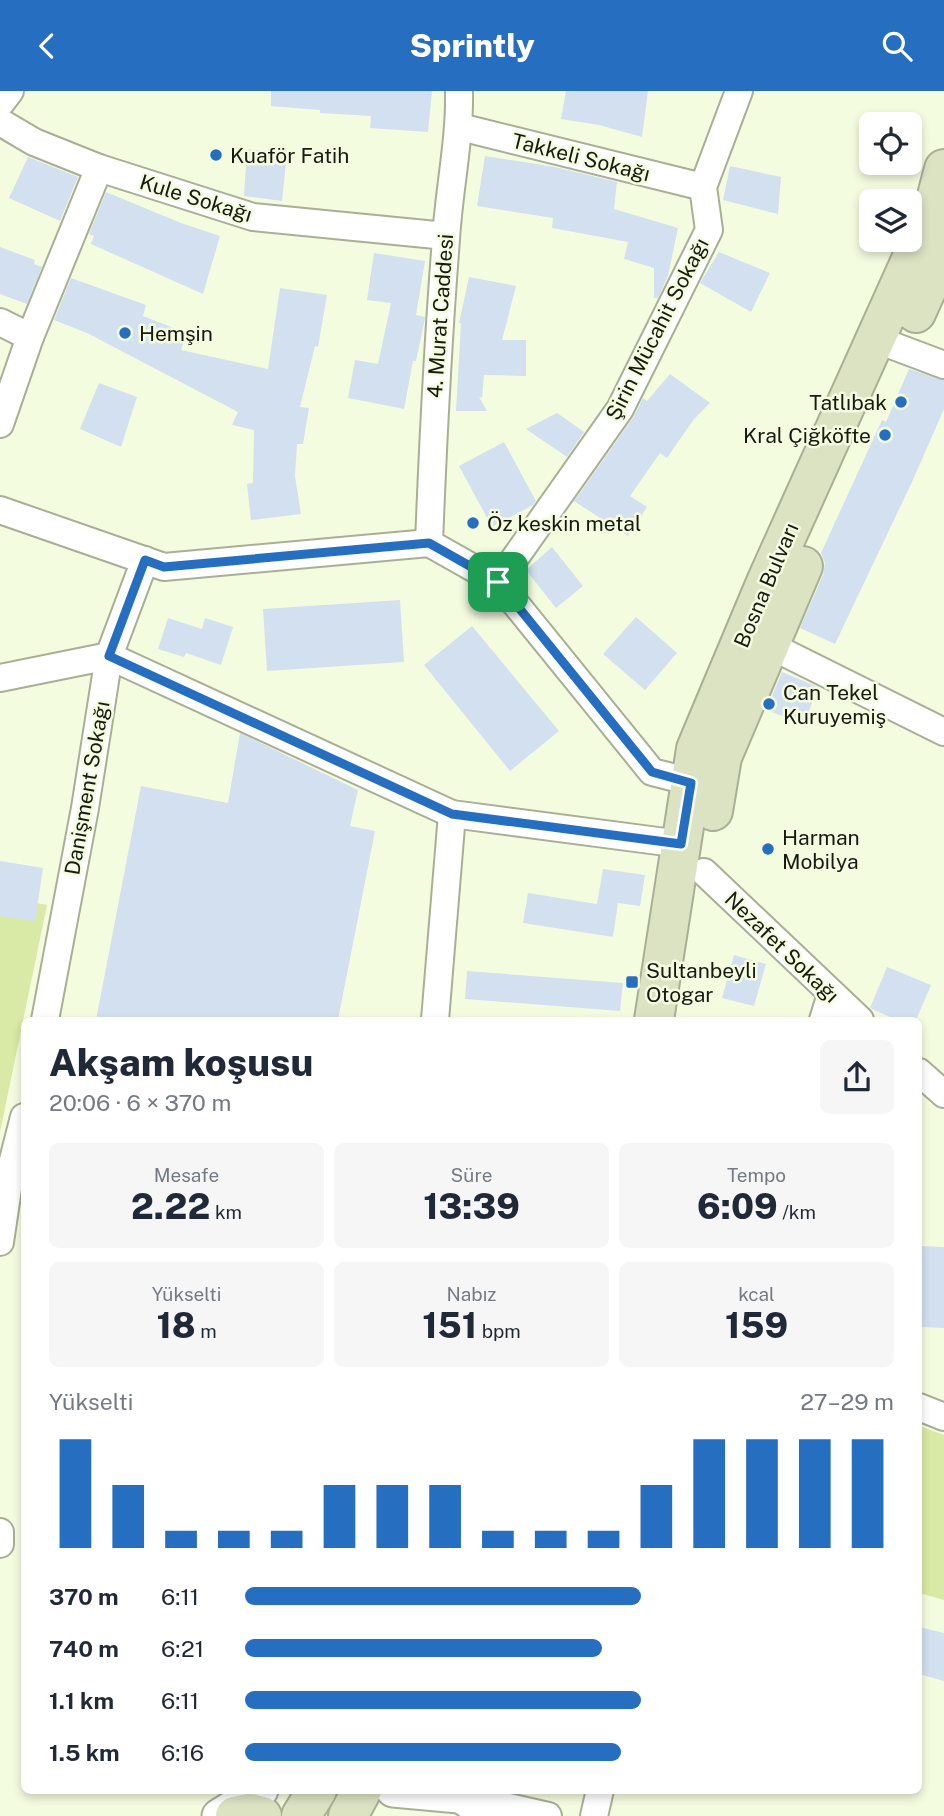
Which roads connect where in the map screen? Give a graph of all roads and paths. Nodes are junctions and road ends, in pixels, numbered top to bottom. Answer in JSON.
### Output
{"nodes":[{"id":1,"x":10,"y":91,"type":"edge"},
{"id":2,"x":459,"y":91,"type":"edge"},
{"id":3,"x":738,"y":91,"type":"edge"},
{"id":4,"x":0,"y":104,"type":"edge"},
{"id":5,"x":0,"y":122,"type":"edge"},
{"id":6,"x":460,"y":127,"type":"junction"},
{"id":7,"x":99,"y":167,"type":"junction"},
{"id":8,"x":944,"y":169,"type":"edge"},
{"id":9,"x":703,"y":187,"type":"junction"},
{"id":10,"x":446,"y":236,"type":"junction"},
{"id":11,"x":944,"y":251,"type":"edge"},
{"id":12,"x":0,"y":323,"type":"edge"},
{"id":13,"x":30,"y":337,"type":"junction"},
{"id":14,"x":888,"y":343,"type":"junction"},
{"id":15,"x":944,"y":365,"type":"edge"},
{"id":16,"x":0,"y":424,"type":"edge"},
{"id":17,"x":0,"y":510,"type":"edge"},
{"id":18,"x":429,"y":543,"type":"junction"},
{"id":19,"x":145,"y":560,"type":"junction"},
{"id":20,"x":498,"y":582,"type":"junction"},
{"id":21,"x":769,"y":645,"type":"junction"},
{"id":22,"x":109,"y":656,"type":"junction"},
{"id":23,"x":0,"y":677,"type":"edge"},
{"id":24,"x":944,"y":732,"type":"edge"},
{"id":25,"x":704,"y":785,"type":"junction"},
{"id":26,"x":452,"y":814,"type":"junction"},
{"id":27,"x":693,"y":858,"type":"junction"},
{"id":28,"x":831,"y":994,"type":"junction"},
{"id":29,"x":46,"y":1017,"type":"edge"},
{"id":30,"x":435,"y":1017,"type":"edge"},
{"id":31,"x":655,"y":1017,"type":"edge"},
{"id":32,"x":681,"y":1017,"type":"edge"},
{"id":33,"x":824,"y":1017,"type":"edge"},
{"id":34,"x":857,"y":1017,"type":"edge"},
{"id":35,"x":922,"y":1075,"type":"edge"},
{"id":36,"x":944,"y":1094,"type":"edge"},
{"id":37,"x":21,"y":1129,"type":"edge"},
{"id":38,"x":0,"y":1242,"type":"edge"},
{"id":39,"x":922,"y":1408,"type":"edge"},
{"id":40,"x":944,"y":1417,"type":"edge"},
{"id":41,"x":0,"y":1532,"type":"edge"},
{"id":42,"x":0,"y":1544,"type":"edge"},
{"id":43,"x":255,"y":1794,"type":"edge"},
{"id":44,"x":315,"y":1794,"type":"edge"},
{"id":45,"x":360,"y":1794,"type":"edge"},
{"id":46,"x":458,"y":1794,"type":"edge"},
{"id":47,"x":461,"y":1794,"type":"edge"},
{"id":48,"x":599,"y":1794,"type":"edge"},
{"id":49,"x":219,"y":1816,"type":"edge"},
{"id":50,"x":235,"y":1816,"type":"edge"},
{"id":51,"x":262,"y":1816,"type":"edge"},
{"id":52,"x":301,"y":1816,"type":"edge"},
{"id":53,"x":348,"y":1816,"type":"edge"},
{"id":54,"x":486,"y":1816,"type":"edge"},
{"id":55,"x":548,"y":1816,"type":"edge"},
{"id":56,"x":594,"y":1816,"type":"edge"}],
"edges":[{"from":1,"to":4,"type":"street"},
{"from":2,"to":6,"type":"street","name":"4. Murat Caddesi"},
{"from":3,"to":9,"type":"street","name":"Şirin Mücahit Sokağı"},
{"from":5,"to":7,"type":"street","name":"Kule Sokağı"},
{"from":6,"to":9,"type":"street","name":"Takkeli Sokağı"},
{"from":6,"to":10,"type":"street","name":"4. Murat Caddesi"},
{"from":7,"to":10,"type":"street","name":"Kule Sokağı"},
{"from":7,"to":13,"type":"street"},
{"from":8,"to":14,"type":"main road","name":"Bosna Bulvarı"},
{"from":9,"to":20,"type":"street","name":"Şirin Mücahit Sokağı"},
{"from":10,"to":18,"type":"street","name":"4. Murat Caddesi"},
{"from":11,"to":14,"type":"main road","name":"Bosna Bulvarı"},
{"from":12,"to":13,"type":"street"},
{"from":13,"to":16,"type":"street"},
{"from":14,"to":15,"type":"street"},
{"from":14,"to":21,"type":"main road","name":"Bosna Bulvarı"},
{"from":14,"to":25,"type":"main road","name":"Bosna Bulvarı"},
{"from":17,"to":19,"type":"street"},
{"from":18,"to":19,"type":"street"},
{"from":18,"to":20,"type":"street"},
{"from":19,"to":22,"type":"street","name":"Danişment Sokağı"},
{"from":20,"to":25,"type":"street"},
{"from":21,"to":24,"type":"street"},
{"from":21,"to":25,"type":"main road","name":"Bosna Bulvarı"},
{"from":22,"to":23,"type":"street"},
{"from":22,"to":26,"type":"street"},
{"from":22,"to":29,"type":"street","name":"Danişment Sokağı"},
{"from":25,"to":27,"type":"main road","name":"Bosna Bulvarı"},
{"from":26,"to":27,"type":"street"},
{"from":26,"to":30,"type":"street"},
{"from":27,"to":28,"type":"street","name":"Nezafet Sokağı"},
{"from":27,"to":31,"type":"main road","name":"Bosna Bulvarı"},
{"from":27,"to":32,"type":"main road","name":"Bosna Bulvarı"},
{"from":28,"to":33,"type":"street"},
{"from":28,"to":34,"type":"street","name":"Nezafet Sokağı"},
{"from":35,"to":36,"type":"street"},
{"from":37,"to":38,"type":"street"},
{"from":39,"to":40,"type":"street"},
{"from":41,"to":42,"type":"street"},
{"from":43,"to":49,"type":"street"},
{"from":44,"to":52,"type":"main road"},
{"from":45,"to":53,"type":"main road"},
{"from":46,"to":54,"type":"street"},
{"from":47,"to":55,"type":"street"},
{"from":48,"to":56,"type":"street"},
{"from":50,"to":51,"type":"main road"}]}
